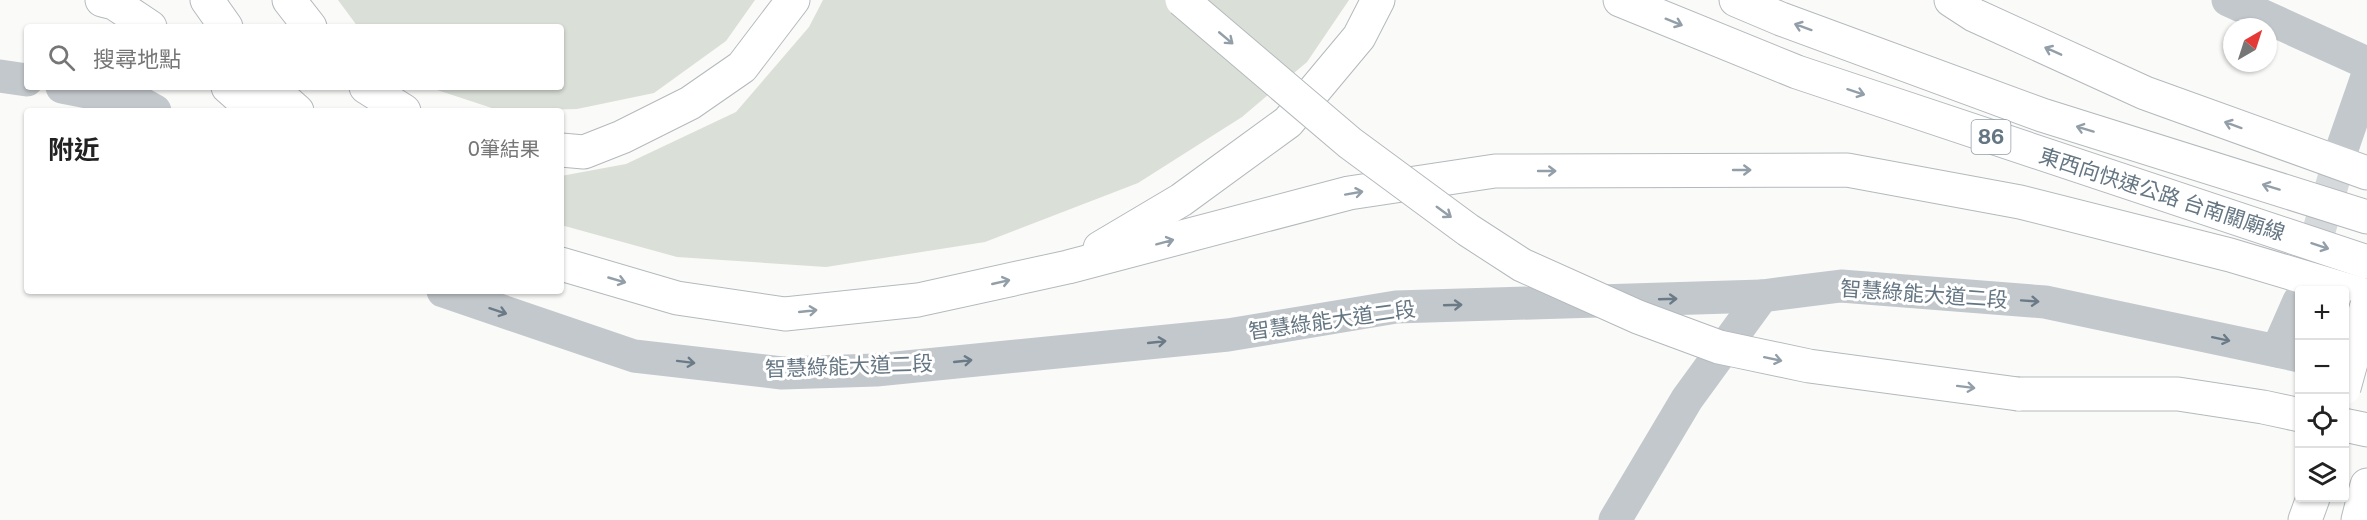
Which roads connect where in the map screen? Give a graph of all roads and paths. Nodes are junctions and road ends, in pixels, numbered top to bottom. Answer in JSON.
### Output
{"nodes":[{"id":1,"x":102,"y":0,"type":"edge"},
{"id":2,"x":207,"y":0,"type":"edge"},
{"id":3,"x":289,"y":0,"type":"edge"},
{"id":4,"x":793,"y":0,"type":"edge"},
{"id":5,"x":1182,"y":0,"type":"edge"},
{"id":6,"x":1378,"y":0,"type":"edge"},
{"id":7,"x":1620,"y":0,"type":"edge"},
{"id":8,"x":1736,"y":0,"type":"edge"},
{"id":9,"x":1951,"y":0,"type":"edge"},
{"id":10,"x":2228,"y":0,"type":"edge"},
{"id":11,"x":146,"y":24,"type":"edge"},
{"id":12,"x":224,"y":24,"type":"edge"},
{"id":13,"x":308,"y":24,"type":"edge"},
{"id":14,"x":2367,"y":63,"type":"edge"},
{"id":15,"x":0,"y":76,"type":"edge"},
{"id":16,"x":2367,"y":77,"type":"edge"},
{"id":17,"x":24,"y":80,"type":"edge"},
{"id":18,"x":77,"y":90,"type":"edge"},
{"id":19,"x":231,"y":90,"type":"edge"},
{"id":20,"x":273,"y":90,"type":"edge"},
{"id":21,"x":371,"y":90,"type":"edge"},
{"id":22,"x":150,"y":108,"type":"edge"},
{"id":23,"x":252,"y":108,"type":"edge"},
{"id":24,"x":294,"y":108,"type":"edge"},
{"id":25,"x":399,"y":108,"type":"edge"},
{"id":26,"x":2344,"y":143,"type":"tunnel mouth"},
{"id":27,"x":564,"y":150,"type":"edge"},
{"id":28,"x":2367,"y":173,"type":"edge"},
{"id":29,"x":2367,"y":217,"type":"edge"},
{"id":30,"x":2367,"y":262,"type":"edge"},
{"id":31,"x":564,"y":265,"type":"edge"},
{"id":32,"x":1068,"y":267,"type":"junction"},
{"id":33,"x":452,"y":294,"type":"edge"},
{"id":34,"x":1762,"y":296,"type":"junction"},
{"id":35,"x":2367,"y":296,"type":"edge"},
{"id":36,"x":2367,"y":305,"type":"edge"},
{"id":37,"x":2295,"y":320,"type":"edge"},
{"id":38,"x":2288,"y":353,"type":"edge"},
{"id":39,"x":2349,"y":368,"type":"edge"},
{"id":40,"x":2349,"y":370,"type":"edge"},
{"id":41,"x":2367,"y":373,"type":"edge"},
{"id":42,"x":2295,"y":414,"type":"edge"},
{"id":43,"x":2349,"y":426,"type":"edge"},
{"id":44,"x":2367,"y":430,"type":"edge"},
{"id":45,"x":2367,"y":485,"type":"edge"},
{"id":46,"x":2312,"y":502,"type":"edge"},
{"id":47,"x":1615,"y":520,"type":"edge"},
{"id":48,"x":2305,"y":520,"type":"edge"},
{"id":49,"x":2358,"y":520,"type":"edge"}],
"edges":[{"from":1,"to":11,"type":"main road"},
{"from":2,"to":12,"type":"main road"},
{"from":3,"to":13,"type":"main road"},
{"from":4,"to":27,"type":"main road"},
{"from":5,"to":42,"type":"main road","one_way":true,"bridge":true},
{"from":6,"to":32,"type":"main road"},
{"from":7,"to":30,"type":"main road","name":"東西向快速公路 台南關廟線","number":"86","one_way":true},
{"from":29,"to":8,"type":"main road","name":"東西向快速公路 台南關廟線","number":"86","one_way":true},
{"from":28,"to":9,"type":"main road","one_way":true},
{"from":10,"to":14,"type":"street"},
{"from":15,"to":17,"type":"street"},
{"from":16,"to":26,"type":"street"},
{"from":18,"to":22,"type":"street"},
{"from":19,"to":23,"type":"main road"},
{"from":20,"to":24,"type":"main road"},
{"from":21,"to":25,"type":"main road"},
{"from":31,"to":32,"type":"main road","one_way":true},
{"from":32,"to":35,"type":"main road","one_way":true},
{"from":33,"to":34,"type":"street","name":"智慧綠能大道二段","one_way":true},
{"from":34,"to":38,"type":"street","name":"智慧綠能大道二段","one_way":true},
{"from":34,"to":47,"type":"street"},
{"from":36,"to":40,"type":"main road","bridge":true},
{"from":37,"to":38,"type":"street"},
{"from":39,"to":41,"type":"street"},
{"from":43,"to":44,"type":"main road"},
{"from":45,"to":49,"type":"main road"},
{"from":46,"to":48,"type":"main road"}]}
